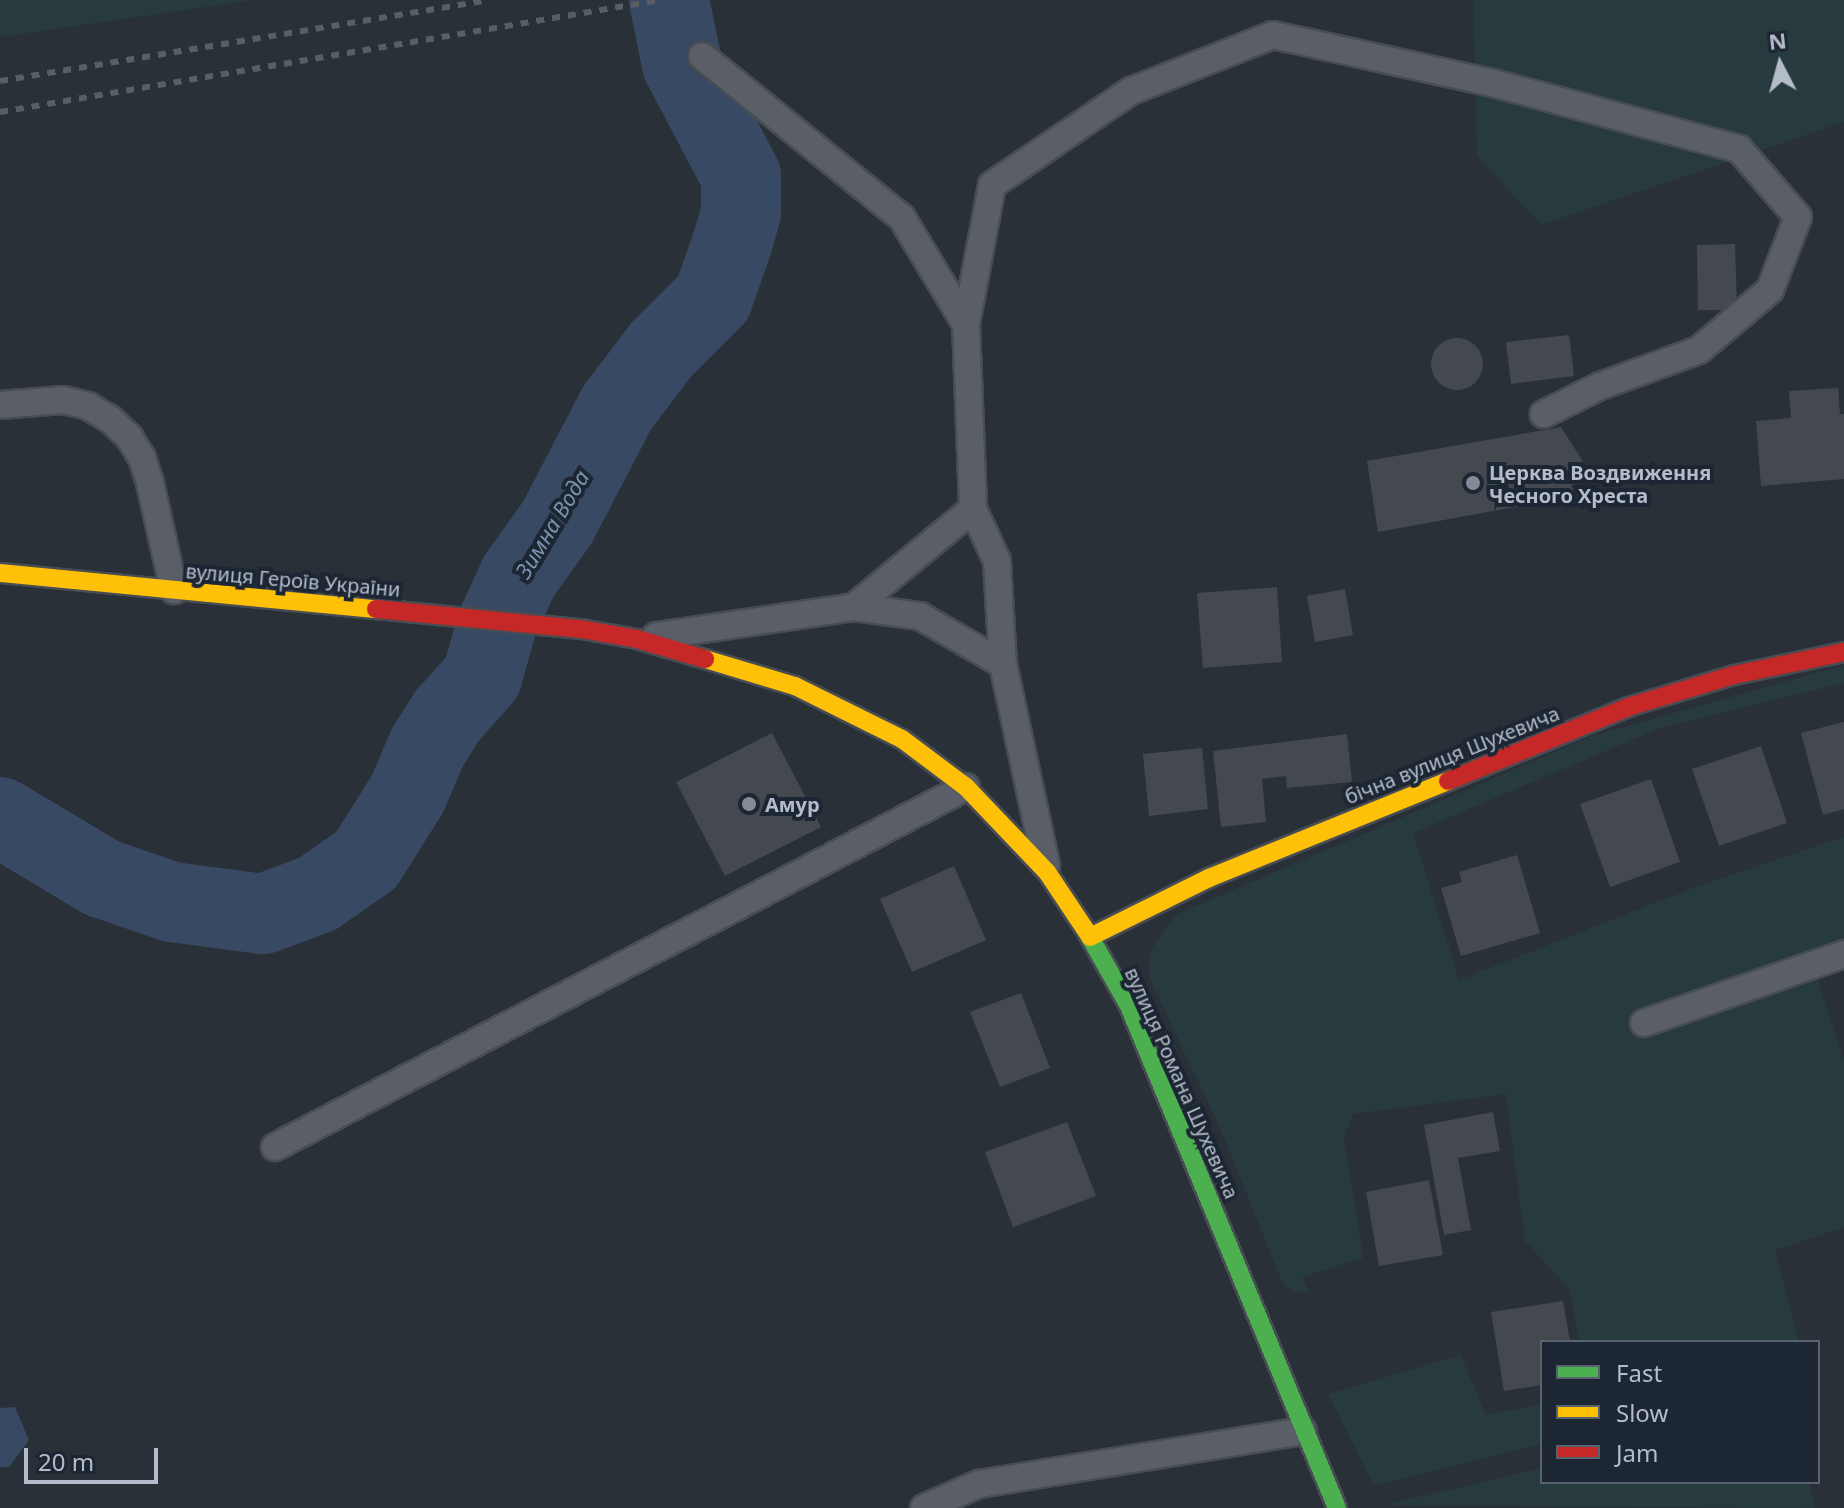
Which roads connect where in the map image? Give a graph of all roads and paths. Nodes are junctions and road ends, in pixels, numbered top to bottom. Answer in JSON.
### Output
{"nodes":[{"id":1,"x":702,"y":56,"type":"dead end"},
{"id":2,"x":966,"y":324,"type":"junction"},
{"id":3,"x":0,"y":405,"type":"edge"},
{"id":4,"x":1544,"y":414,"type":"dead end"},
{"id":5,"x":973,"y":509,"type":"junction"},
{"id":6,"x":0,"y":573,"type":"edge"},
{"id":7,"x":174,"y":590,"type":"junction"},
{"id":8,"x":854,"y":607,"type":"junction"},
{"id":9,"x":581,"y":629,"type":"joint"},
{"id":10,"x":637,"y":639,"type":"junction"},
{"id":11,"x":1844,"y":652,"type":"edge"},
{"id":12,"x":1003,"y":664,"type":"junction"},
{"id":13,"x":966,"y":787,"type":"junction"},
{"id":14,"x":1047,"y":872,"type":"junction"},
{"id":15,"x":1090,"y":937,"type":"junction"},
{"id":16,"x":1844,"y":954,"type":"edge"},
{"id":17,"x":1644,"y":1023,"type":"dead end"},
{"id":18,"x":275,"y":1147,"type":"dead end"},
{"id":19,"x":1303,"y":1431,"type":"junction"},
{"id":20,"x":924,"y":1508,"type":"edge"},
{"id":21,"x":1337,"y":1508,"type":"edge"}],
"edges":[{"from":1,"to":2,"type":"lane"},
{"from":2,"to":4,"type":"lane"},
{"from":2,"to":5,"type":"lane"},
{"from":3,"to":7,"type":"lane"},
{"from":5,"to":8,"type":"lane"},
{"from":5,"to":12,"type":"lane"},
{"from":6,"to":7,"type":"main road","name":"вулиця Героїв України"},
{"from":7,"to":9,"type":"main road","name":"вулиця Героїв України"},
{"from":8,"to":10,"type":"lane"},
{"from":8,"to":12,"type":"lane"},
{"from":9,"to":10,"type":"main road","name":"вулиця Романа Шухевича"},
{"from":10,"to":13,"type":"main road","name":"вулиця Романа Шухевича"},
{"from":11,"to":15,"type":"main road","name":"бічна вулиця Шухевича"},
{"from":12,"to":14,"type":"lane"},
{"from":13,"to":14,"type":"main road","name":"вулиця Романа Шухевича"},
{"from":13,"to":18,"type":"lane"},
{"from":14,"to":15,"type":"main road","name":"вулиця Романа Шухевича"},
{"from":15,"to":19,"type":"main road","name":"вулиця Романа Шухевича"},
{"from":16,"to":17,"type":"lane"},
{"from":19,"to":20,"type":"lane"},
{"from":19,"to":21,"type":"main road","name":"вулиця Романа Шухевича"}]}
